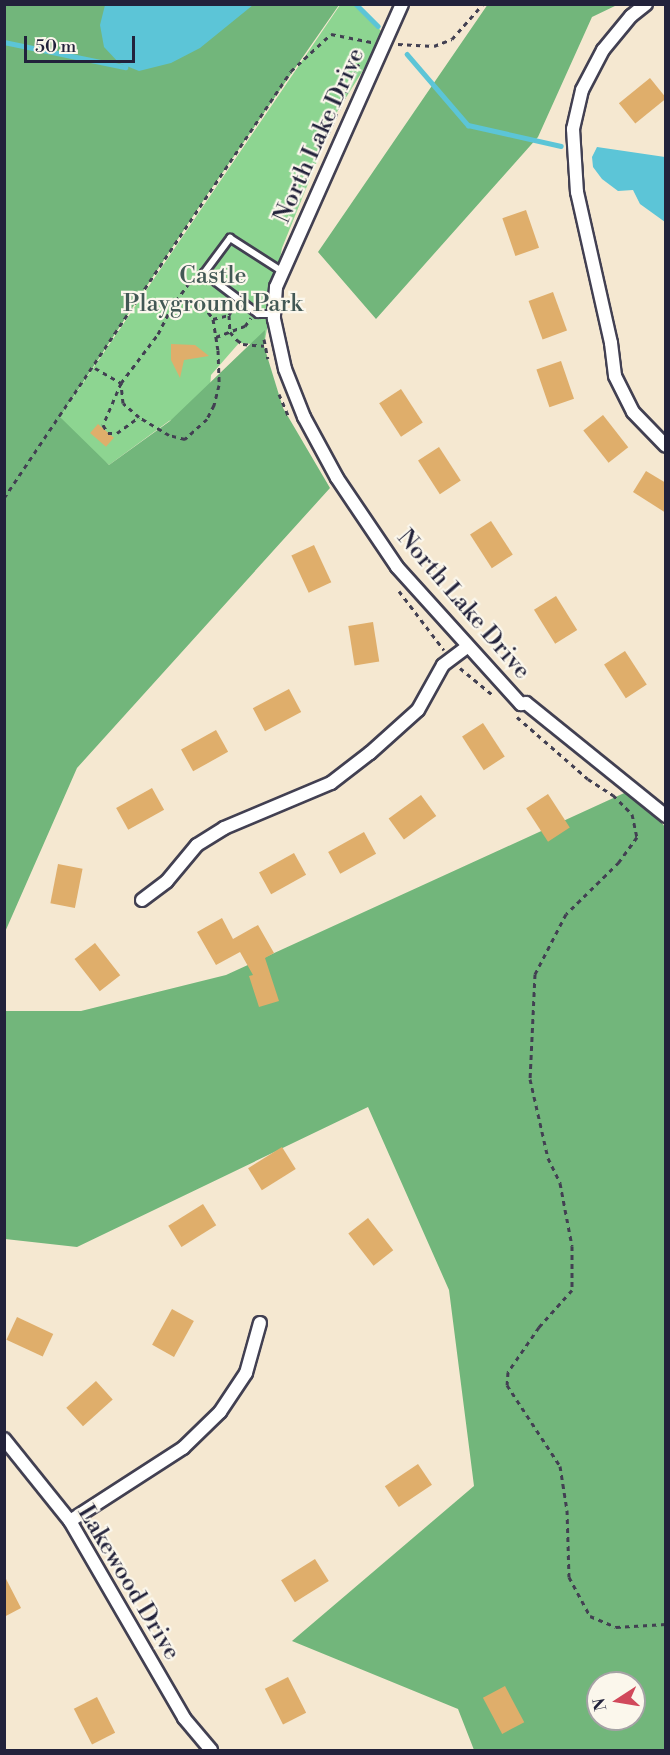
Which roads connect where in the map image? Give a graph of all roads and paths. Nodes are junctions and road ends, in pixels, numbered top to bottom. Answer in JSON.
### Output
{"nodes":[{"id":1,"x":402,"y":4,"type":"edge"},
{"id":2,"x":483,"y":4,"type":"edge"},
{"id":3,"x":646,"y":4,"type":"edge"},
{"id":4,"x":385,"y":44,"type":"junction"},
{"id":5,"x":369,"y":50,"type":"dead end"},
{"id":6,"x":363,"y":57,"type":"dead end"},
{"id":7,"x":325,"y":141,"type":"dead end"},
{"id":8,"x":283,"y":272,"type":"junction"},
{"id":9,"x":191,"y":280,"type":"dead end"},
{"id":10,"x":176,"y":301,"type":"junction"},
{"id":11,"x":270,"y":314,"type":"junction"},
{"id":12,"x":213,"y":319,"type":"junction"},
{"id":13,"x":245,"y":326,"type":"dead end"},
{"id":14,"x":230,"y":332,"type":"junction"},
{"id":15,"x":216,"y":337,"type":"junction"},
{"id":16,"x":264,"y":346,"type":"junction"},
{"id":17,"x":94,"y":367,"type":"junction"},
{"id":18,"x":270,"y":367,"type":"dead end"},
{"id":19,"x":121,"y":383,"type":"junction"},
{"id":20,"x":277,"y":387,"type":"dead end"},
{"id":21,"x":139,"y":417,"type":"junction"},
{"id":22,"x":289,"y":418,"type":"dead end"},
{"id":23,"x":666,"y":446,"type":"edge"},
{"id":24,"x":4,"y":498,"type":"edge"},
{"id":25,"x":393,"y":583,"type":"dead end"},
{"id":26,"x":467,"y":647,"type":"junction"},
{"id":27,"x":451,"y":660,"type":"junction"},
{"id":28,"x":497,"y":699,"type":"dead end"},
{"id":29,"x":514,"y":713,"type":"dead end"},
{"id":30,"x":666,"y":816,"type":"edge"},
{"id":31,"x":142,"y":900,"type":"dead end"},
{"id":32,"x":260,"y":1323,"type":"dead end"},
{"id":33,"x":4,"y":1439,"type":"edge"},
{"id":34,"x":70,"y":1521,"type":"junction"},
{"id":35,"x":666,"y":1624,"type":"edge"},
{"id":36,"x":211,"y":1750,"type":"edge"}],
"edges":[{"from":1,"to":4,"type":"street","name":"North Lake Drive"},
{"from":2,"to":4,"type":"path"},
{"from":3,"to":23,"type":"street"},
{"from":4,"to":5,"type":"path"},
{"from":4,"to":8,"type":"street","name":"North Lake Drive"},
{"from":4,"to":17,"type":"path"},
{"from":6,"to":7,"type":"path"},
{"from":8,"to":11,"type":"street","name":"North Lake Drive"},
{"from":8,"to":11,"type":"lane"},
{"from":9,"to":10,"type":"path"},
{"from":10,"to":12,"type":"path"},
{"from":10,"to":19,"type":"path"},
{"from":11,"to":16,"type":"path"},
{"from":11,"to":26,"type":"street","name":"North Lake Drive"},
{"from":12,"to":14,"type":"path"},
{"from":12,"to":15,"type":"path"},
{"from":13,"to":14,"type":"path"},
{"from":14,"to":15,"type":"path"},
{"from":14,"to":16,"type":"path"},
{"from":15,"to":21,"type":"path"},
{"from":16,"to":18,"type":"path"},
{"from":17,"to":19,"type":"path"},
{"from":17,"to":24,"type":"path"},
{"from":19,"to":21,"type":"path"},
{"from":19,"to":21,"type":"path"},
{"from":20,"to":22,"type":"path"},
{"from":25,"to":27,"type":"path"},
{"from":26,"to":27,"type":"street"},
{"from":26,"to":30,"type":"street","name":"North Lake Drive"},
{"from":27,"to":28,"type":"path"},
{"from":27,"to":31,"type":"street"},
{"from":29,"to":35,"type":"path"},
{"from":32,"to":34,"type":"street"},
{"from":33,"to":34,"type":"street","name":"Lakewood Drive"},
{"from":34,"to":36,"type":"street","name":"Lakewood Drive"}]}
